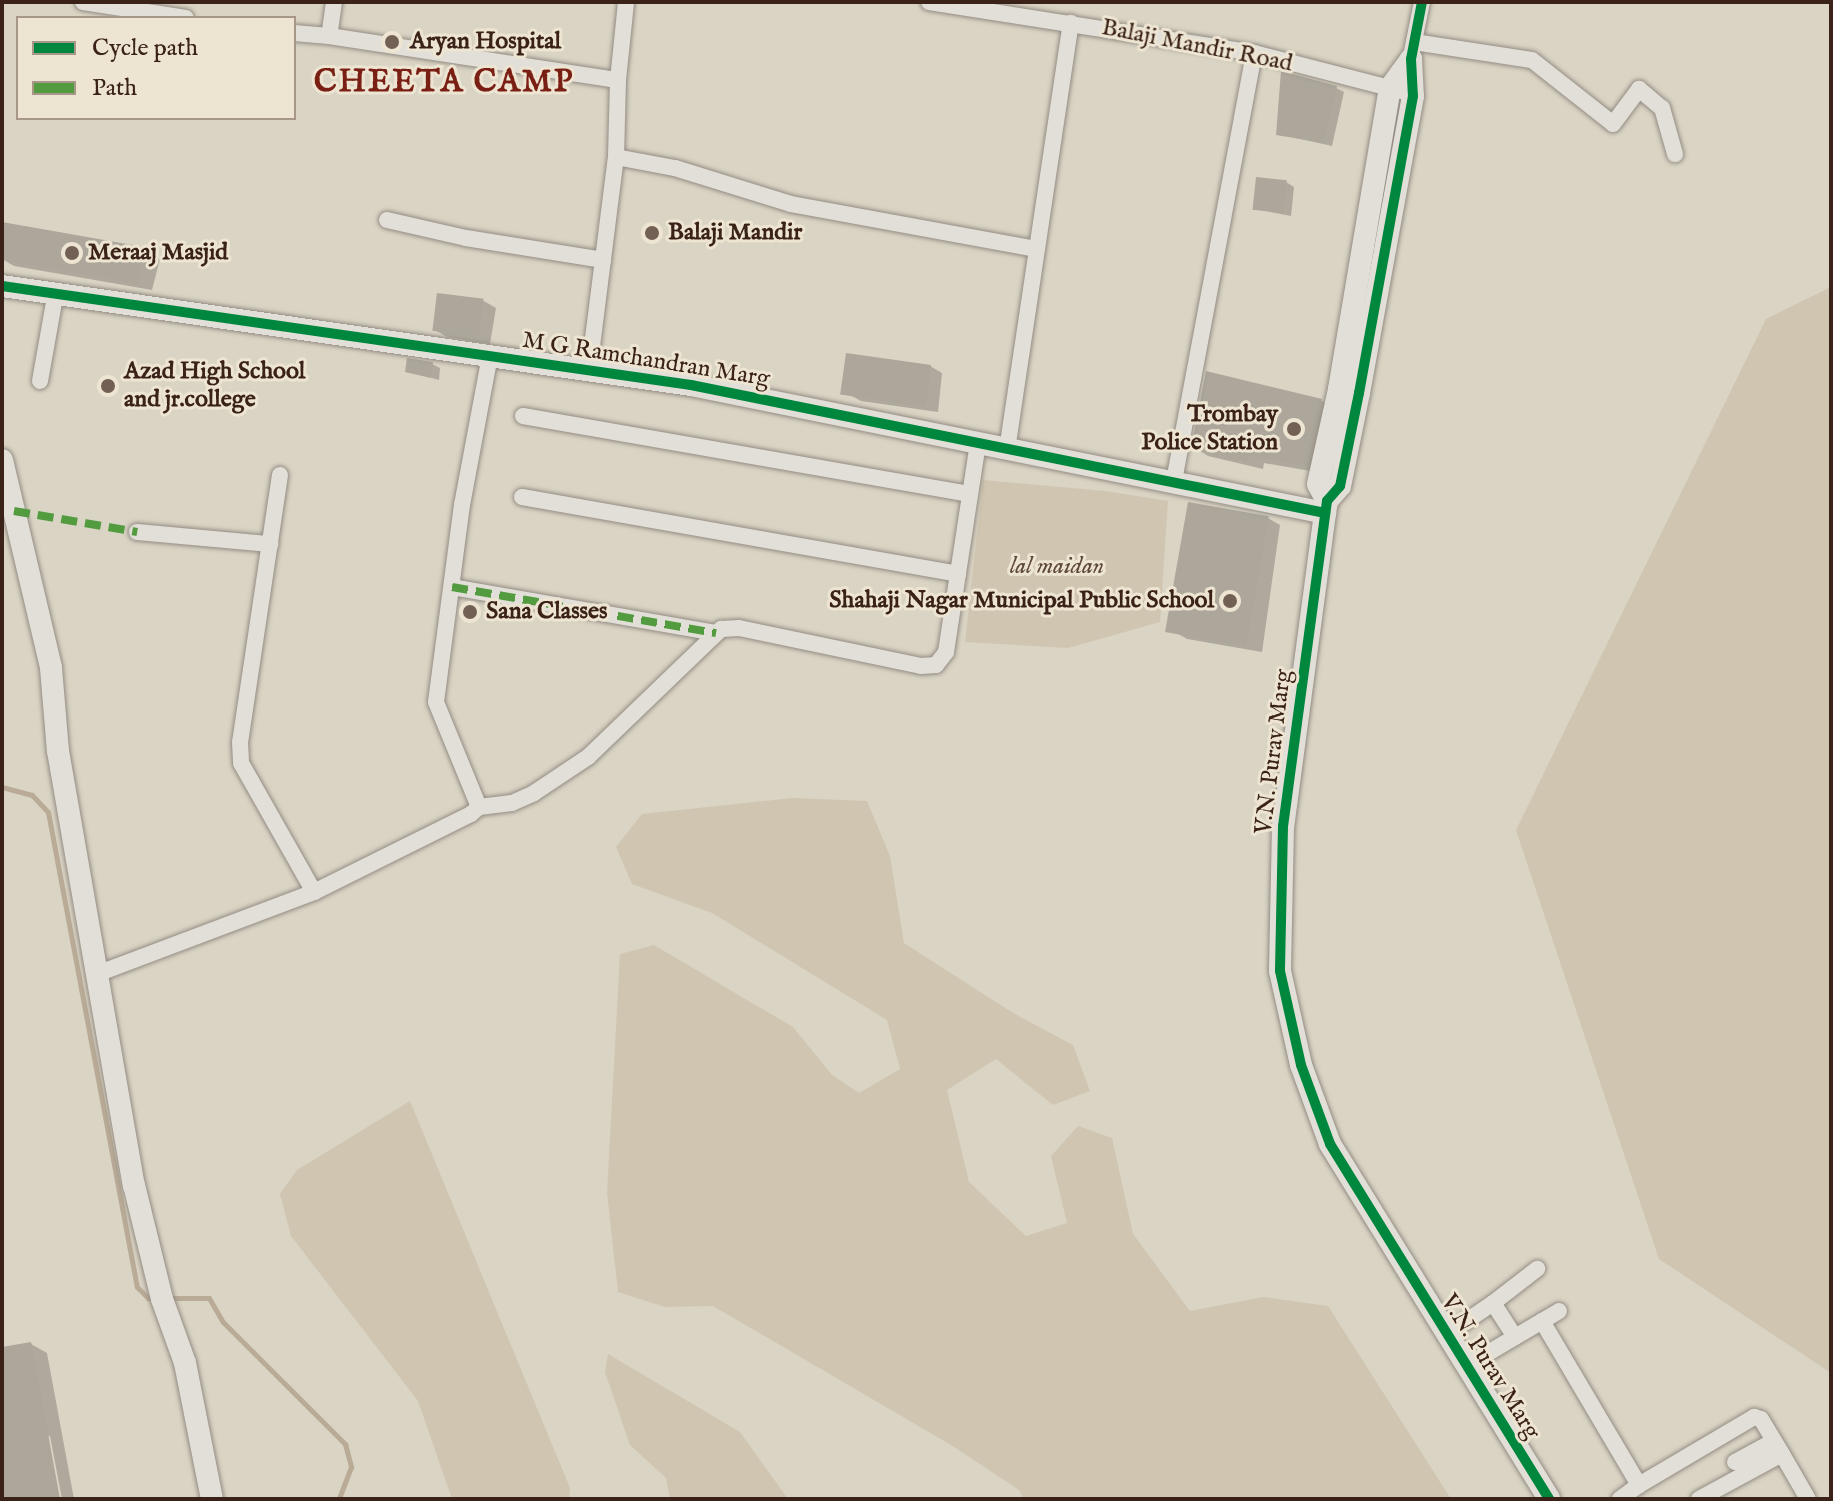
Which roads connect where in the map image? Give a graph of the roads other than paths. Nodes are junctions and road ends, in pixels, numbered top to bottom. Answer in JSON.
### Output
{"nodes":[{"id":1,"x":83,"y":2,"type":"edge"},
{"id":2,"x":334,"y":2,"type":"edge"},
{"id":3,"x":626,"y":2,"type":"edge"},
{"id":4,"x":929,"y":2,"type":"edge"},
{"id":5,"x":1422,"y":2,"type":"edge"},
{"id":6,"x":173,"y":16,"type":"edge"},
{"id":7,"x":1071,"y":23,"type":"junction"},
{"id":8,"x":296,"y":33,"type":"edge"},
{"id":9,"x":329,"y":36,"type":"junction"},
{"id":10,"x":1413,"y":51,"type":"junction"},
{"id":11,"x":1254,"y":53,"type":"junction"},
{"id":12,"x":618,"y":80,"type":"junction"},
{"id":13,"x":1390,"y":88,"type":"junction"},
{"id":14,"x":1413,"y":96,"type":"junction"},
{"id":15,"x":1675,"y":154,"type":"dead end"},
{"id":16,"x":616,"y":157,"type":"junction"},
{"id":17,"x":387,"y":220,"type":"dead end"},
{"id":18,"x":1377,"y":226,"type":"junction"},
{"id":19,"x":1036,"y":249,"type":"junction"},
{"id":20,"x":603,"y":260,"type":"junction"},
{"id":21,"x":2,"y":286,"type":"edge"},
{"id":22,"x":56,"y":291,"type":"junction"},
{"id":23,"x":490,"y":355,"type":"junction"},
{"id":24,"x":589,"y":370,"type":"junction"},
{"id":25,"x":40,"y":381,"type":"dead end"},
{"id":26,"x":523,"y":416,"type":"dead end"},
{"id":27,"x":978,"y":443,"type":"junction"},
{"id":28,"x":1007,"y":450,"type":"junction"},
{"id":29,"x":2,"y":460,"type":"edge"},
{"id":30,"x":280,"y":475,"type":"dead end"},
{"id":31,"x":1174,"y":481,"type":"junction"},
{"id":32,"x":970,"y":494,"type":"junction"},
{"id":33,"x":522,"y":497,"type":"dead end"},
{"id":34,"x":1326,"y":507,"type":"junction"},
{"id":35,"x":137,"y":532,"type":"dead end"},
{"id":36,"x":270,"y":544,"type":"junction"},
{"id":37,"x":958,"y":574,"type":"junction"},
{"id":38,"x":452,"y":587,"type":"junction"},
{"id":39,"x":716,"y":633,"type":"junction"},
{"id":40,"x":479,"y":807,"type":"junction"},
{"id":41,"x":314,"y":892,"type":"junction"},
{"id":42,"x":97,"y":974,"type":"junction"},
{"id":43,"x":1537,"y":1269,"type":"dead end"},
{"id":44,"x":1493,"y":1303,"type":"junction"},
{"id":45,"x":1559,"y":1311,"type":"dead end"},
{"id":46,"x":1542,"y":1321,"type":"junction"},
{"id":47,"x":1446,"y":1335,"type":"junction"},
{"id":48,"x":1515,"y":1337,"type":"junction"},
{"id":49,"x":1466,"y":1366,"type":"junction"},
{"id":50,"x":1778,"y":1447,"type":"junction"},
{"id":51,"x":1735,"y":1462,"type":"dead end"},
{"id":52,"x":1639,"y":1485,"type":"junction"},
{"id":53,"x":212,"y":1499,"type":"edge"},
{"id":54,"x":1549,"y":1499,"type":"edge"},
{"id":55,"x":1620,"y":1499,"type":"edge"},
{"id":56,"x":1699,"y":1499,"type":"edge"},
{"id":57,"x":1808,"y":1499,"type":"edge"}],
"edges":[{"from":1,"to":6,"type":"street"},
{"from":2,"to":9,"type":"street"},
{"from":3,"to":12,"type":"street"},
{"from":4,"to":7,"type":"street","name":"Balaji Mandir Road"},
{"from":5,"to":10,"type":"street","name":"V.N. Purav Marg"},
{"from":7,"to":11,"type":"street","name":"Balaji Mandir Road"},
{"from":7,"to":19,"type":"street"},
{"from":8,"to":9,"type":"street"},
{"from":9,"to":12,"type":"street"},
{"from":10,"to":13,"type":"street","name":"V.N. Purav Marg"},
{"from":10,"to":14,"type":"street","name":"V.N. Purav Marg"},
{"from":10,"to":15,"type":"street"},
{"from":11,"to":13,"type":"street","name":"Balaji Mandir Road"},
{"from":11,"to":31,"type":"street"},
{"from":12,"to":16,"type":"street"},
{"from":13,"to":14,"type":"street","name":"Balaji Mandir Road"},
{"from":13,"to":18,"type":"street","name":"V.N. Purav Marg"},
{"from":14,"to":18,"type":"street","name":"V.N. Purav Marg"},
{"from":16,"to":19,"type":"street"},
{"from":16,"to":20,"type":"street"},
{"from":17,"to":20,"type":"street"},
{"from":18,"to":34,"type":"street","name":"V.N. Purav Marg"},
{"from":19,"to":28,"type":"street"},
{"from":20,"to":24,"type":"street"},
{"from":21,"to":22,"type":"street","name":"M G Ramchandran Marg"},
{"from":22,"to":23,"type":"street","name":"M G Ramchandran Marg"},
{"from":22,"to":25,"type":"street"},
{"from":23,"to":24,"type":"street","name":"M G Ramchandran Marg"},
{"from":23,"to":38,"type":"street"},
{"from":24,"to":27,"type":"street","name":"M G Ramchandran Marg"},
{"from":26,"to":32,"type":"street"},
{"from":27,"to":28,"type":"street","name":"M G Ramchandran Marg"},
{"from":27,"to":32,"type":"street"},
{"from":28,"to":31,"type":"street","name":"M G Ramchandran Marg"},
{"from":29,"to":42,"type":"street"},
{"from":30,"to":36,"type":"street"},
{"from":31,"to":34,"type":"street","name":"M G Ramchandran Marg"},
{"from":32,"to":37,"type":"street"},
{"from":33,"to":37,"type":"street"},
{"from":34,"to":47,"type":"street","name":"V.N. Purav Marg"},
{"from":35,"to":36,"type":"street"},
{"from":36,"to":41,"type":"street"},
{"from":37,"to":39,"type":"street"},
{"from":38,"to":39,"type":"street"},
{"from":38,"to":40,"type":"street"},
{"from":39,"to":40,"type":"street"},
{"from":40,"to":41,"type":"street"},
{"from":41,"to":42,"type":"street"},
{"from":42,"to":53,"type":"street"},
{"from":43,"to":44,"type":"street"},
{"from":44,"to":47,"type":"street"},
{"from":44,"to":48,"type":"street"},
{"from":45,"to":46,"type":"street"},
{"from":46,"to":48,"type":"street"},
{"from":46,"to":52,"type":"street"},
{"from":47,"to":49,"type":"street","name":"V.N. Purav Marg"},
{"from":48,"to":49,"type":"street"},
{"from":49,"to":54,"type":"street","name":"V.N. Purav Marg"},
{"from":50,"to":51,"type":"street"},
{"from":50,"to":52,"type":"street"},
{"from":50,"to":56,"type":"street"},
{"from":50,"to":57,"type":"street"},
{"from":52,"to":55,"type":"street"}]}
